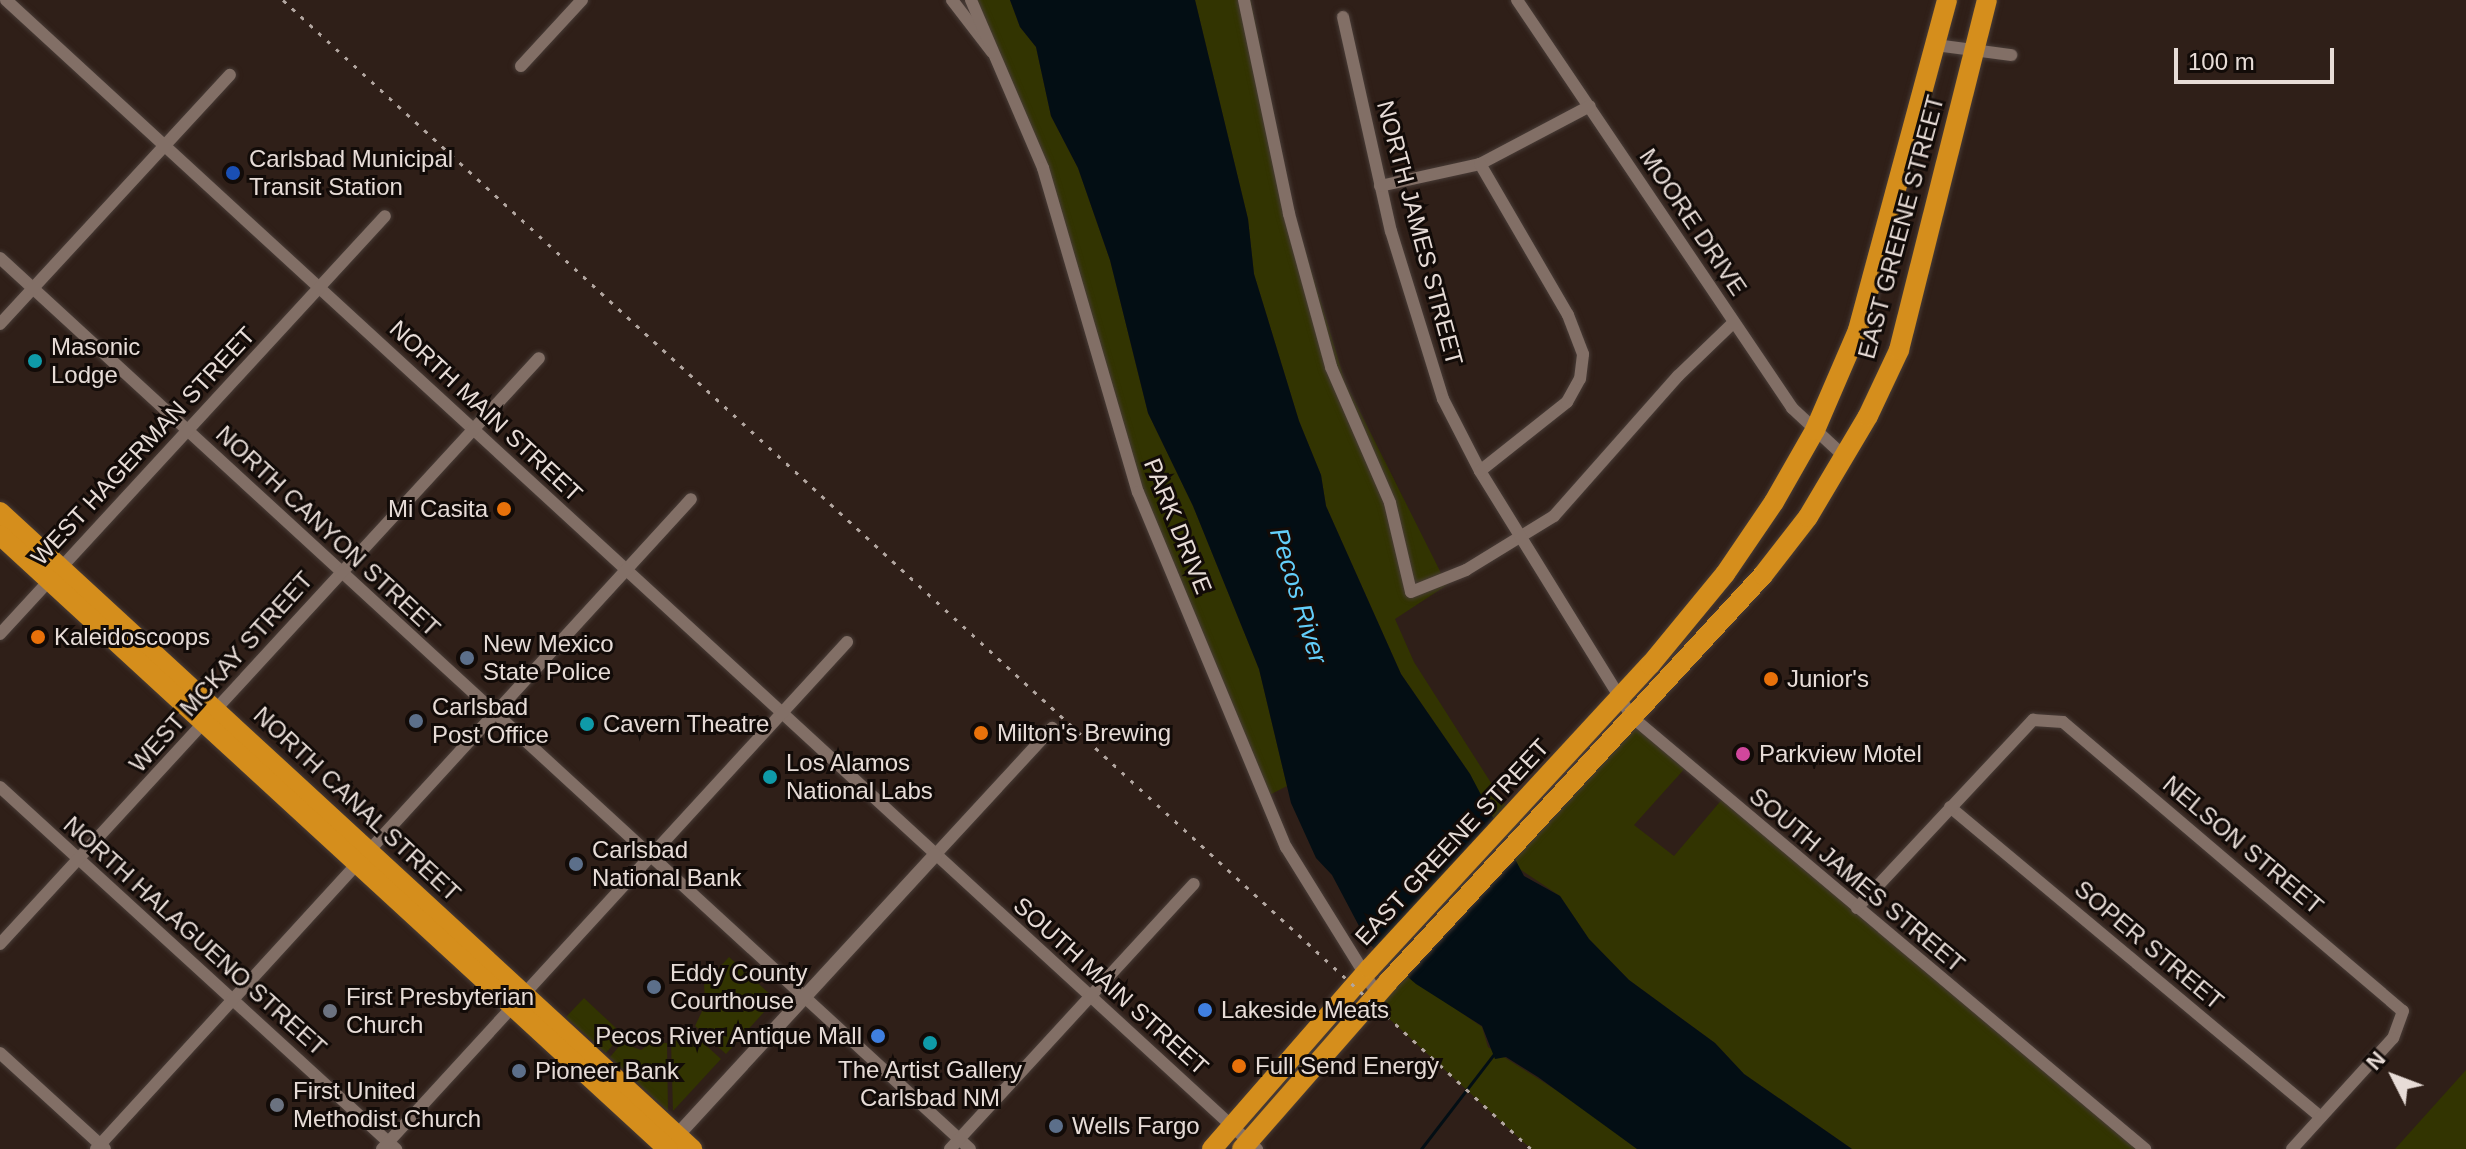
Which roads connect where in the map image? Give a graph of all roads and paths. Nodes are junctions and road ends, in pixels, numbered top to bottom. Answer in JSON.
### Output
{"nodes":[{"id":1,"x":582,"y":0,"type":"edge"},
{"id":2,"x":952,"y":0,"type":"edge"},
{"id":3,"x":971,"y":0,"type":"edge"},
{"id":4,"x":1244,"y":0,"type":"edge"},
{"id":5,"x":1517,"y":0,"type":"edge"},
{"id":6,"x":1947,"y":0,"type":"edge"},
{"id":7,"x":1987,"y":0,"type":"edge"},
{"id":8,"x":9,"y":1,"type":"edge"},
{"id":9,"x":0,"y":14,"type":"edge"},
{"id":10,"x":1343,"y":17,"type":"dead end"},
{"id":11,"x":1936,"y":45,"type":"junction"},
{"id":12,"x":1975,"y":51,"type":"junction"},
{"id":13,"x":992,"y":52,"type":"junction"},
{"id":14,"x":2011,"y":55,"type":"dead end"},
{"id":15,"x":521,"y":66,"type":"dead end"},
{"id":16,"x":230,"y":75,"type":"dead end"},
{"id":17,"x":1590,"y":106,"type":"junction"},
{"id":18,"x":165,"y":146,"type":"junction"},
{"id":19,"x":1480,"y":164,"type":"junction"},
{"id":20,"x":1380,"y":186,"type":"junction"},
{"id":21,"x":385,"y":216,"type":"dead end"},
{"id":22,"x":0,"y":258,"type":"edge"},
{"id":23,"x":319,"y":287,"type":"junction"},
{"id":24,"x":33,"y":288,"type":"junction"},
{"id":25,"x":1733,"y":323,"type":"junction"},
{"id":26,"x":0,"y":324,"type":"edge"},
{"id":27,"x":539,"y":358,"type":"dead end"},
{"id":28,"x":474,"y":429,"type":"junction"},
{"id":29,"x":187,"y":430,"type":"junction"},
{"id":30,"x":1815,"y":430,"type":"junction"},
{"id":31,"x":1845,"y":457,"type":"junction"},
{"id":32,"x":1480,"y":471,"type":"junction"},
{"id":33,"x":691,"y":499,"type":"dead end"},
{"id":34,"x":0,"y":512,"type":"edge"},
{"id":35,"x":0,"y":535,"type":"edge"},
{"id":36,"x":1520,"y":537,"type":"junction"},
{"id":37,"x":626,"y":571,"type":"junction"},
{"id":38,"x":342,"y":572,"type":"junction"},
{"id":39,"x":55,"y":574,"type":"junction"},
{"id":40,"x":1710,"y":593,"type":"junction"},
{"id":41,"x":1730,"y":612,"type":"junction"},
{"id":42,"x":0,"y":634,"type":"edge"},
{"id":43,"x":847,"y":642,"type":"dead end"},
{"id":44,"x":1621,"y":696,"type":"junction"},
{"id":45,"x":782,"y":714,"type":"junction"},
{"id":46,"x":495,"y":715,"type":"junction"},
{"id":47,"x":209,"y":716,"type":"junction"},
{"id":48,"x":1632,"y":717,"type":"junction"},
{"id":49,"x":1052,"y":728,"type":"dead end"},
{"id":50,"x":0,"y":787,"type":"edge"},
{"id":51,"x":1534,"y":807,"type":"junction"},
{"id":52,"x":1950,"y":807,"type":"junction"},
{"id":53,"x":935,"y":855,"type":"junction"},
{"id":54,"x":649,"y":856,"type":"junction"},
{"id":55,"x":364,"y":858,"type":"junction"},
{"id":56,"x":78,"y":860,"type":"junction"},
{"id":57,"x":1194,"y":884,"type":"dead end"},
{"id":58,"x":1857,"y":908,"type":"junction"},
{"id":59,"x":0,"y":944,"type":"edge"},
{"id":60,"x":1369,"y":969,"type":"junction"},
{"id":61,"x":1377,"y":994,"type":"junction"},
{"id":62,"x":1090,"y":996,"type":"junction"},
{"id":63,"x":803,"y":998,"type":"junction"},
{"id":64,"x":518,"y":999,"type":"junction"},
{"id":65,"x":233,"y":1001,"type":"junction"},
{"id":66,"x":0,"y":1053,"type":"edge"},
{"id":67,"x":2321,"y":1117,"type":"junction"},
{"id":68,"x":1232,"y":1126,"type":"junction"},
{"id":69,"x":954,"y":1144,"type":"edge"},
{"id":70,"x":673,"y":1146,"type":"edge"},
{"id":71,"x":1249,"y":1146,"type":"edge"},
{"id":72,"x":388,"y":1147,"type":"edge"},
{"id":73,"x":100,"y":1148,"type":"edge"},
{"id":74,"x":970,"y":1149,"type":"edge"},
{"id":75,"x":1212,"y":1149,"type":"edge"},
{"id":76,"x":2145,"y":1149,"type":"edge"},
{"id":77,"x":2292,"y":1149,"type":"edge"}],
"edges":[{"from":1,"to":15,"type":"street"},
{"from":2,"to":13,"type":"street","name":"PARK DRIVE"},
{"from":3,"to":13,"type":"street","name":"PARK DRIVE"},
{"from":4,"to":36,"type":"street"},
{"from":5,"to":17,"type":"street","name":"MOORE DRIVE"},
{"from":6,"to":11,"type":"highway","name":"EAST GREENE STREET"},
{"from":7,"to":12,"type":"highway","name":"EAST GREENE STREET"},
{"from":8,"to":9,"type":"street"},
{"from":8,"to":18,"type":"street","name":"NORTH MAIN STREET"},
{"from":10,"to":20,"type":"street","name":"NORTH JAMES STREET"},
{"from":11,"to":12,"type":"street"},
{"from":11,"to":30,"type":"highway","name":"EAST GREENE STREET"},
{"from":12,"to":14,"type":"street"},
{"from":12,"to":31,"type":"highway","name":"EAST GREENE STREET"},
{"from":13,"to":60,"type":"street","name":"PARK DRIVE"},
{"from":16,"to":18,"type":"street"},
{"from":17,"to":19,"type":"street"},
{"from":17,"to":25,"type":"street","name":"MOORE DRIVE"},
{"from":18,"to":23,"type":"street","name":"NORTH MAIN STREET"},
{"from":18,"to":24,"type":"street"},
{"from":19,"to":20,"type":"street"},
{"from":19,"to":32,"type":"street"},
{"from":20,"to":32,"type":"street","name":"NORTH JAMES STREET"},
{"from":21,"to":23,"type":"street","name":"WEST HAGERMAN STREET"},
{"from":22,"to":24,"type":"street","name":"NORTH CANYON STREET"},
{"from":23,"to":28,"type":"street","name":"NORTH MAIN STREET"},
{"from":23,"to":29,"type":"street","name":"WEST HAGERMAN STREET"},
{"from":24,"to":26,"type":"street"},
{"from":24,"to":29,"type":"street","name":"NORTH CANYON STREET"},
{"from":25,"to":30,"type":"street","name":"MOORE DRIVE"},
{"from":25,"to":36,"type":"street"},
{"from":27,"to":28,"type":"street","name":"WEST MCKAY STREET"},
{"from":28,"to":37,"type":"street","name":"NORTH MAIN STREET"},
{"from":28,"to":38,"type":"street","name":"WEST MCKAY STREET"},
{"from":29,"to":38,"type":"street","name":"NORTH CANYON STREET"},
{"from":29,"to":39,"type":"street","name":"WEST HAGERMAN STREET"},
{"from":30,"to":31,"type":"street","name":"MOORE DRIVE"},
{"from":30,"to":40,"type":"highway","name":"EAST GREENE STREET"},
{"from":31,"to":41,"type":"highway","name":"EAST GREENE STREET"},
{"from":32,"to":36,"type":"street","name":"NORTH JAMES STREET"},
{"from":33,"to":37,"type":"street"},
{"from":34,"to":39,"type":"highway","name":"NORTH CANAL STREET"},
{"from":35,"to":39,"type":"highway","name":"NORTH CANAL STREET"},
{"from":36,"to":44,"type":"street","name":"SOUTH JAMES STREET"},
{"from":37,"to":45,"type":"street","name":"NORTH MAIN STREET"},
{"from":37,"to":46,"type":"street"},
{"from":38,"to":46,"type":"street","name":"NORTH CANYON STREET"},
{"from":38,"to":47,"type":"street","name":"WEST MCKAY STREET"},
{"from":39,"to":42,"type":"street","name":"WEST HAGERMAN STREET"},
{"from":39,"to":47,"type":"highway","name":"NORTH CANAL STREET"},
{"from":40,"to":41,"type":"highway"},
{"from":40,"to":44,"type":"highway","name":"EAST GREENE STREET"},
{"from":41,"to":48,"type":"highway","name":"EAST GREENE STREET"},
{"from":43,"to":45,"type":"street"},
{"from":44,"to":48,"type":"street","name":"SOUTH JAMES STREET"},
{"from":44,"to":51,"type":"highway","name":"EAST GREENE STREET"},
{"from":45,"to":53,"type":"street","name":"NORTH MAIN STREET"},
{"from":45,"to":54,"type":"street"},
{"from":46,"to":54,"type":"street","name":"NORTH CANYON STREET"},
{"from":46,"to":55,"type":"street"},
{"from":47,"to":55,"type":"highway","name":"NORTH CANAL STREET"},
{"from":47,"to":56,"type":"street","name":"WEST MCKAY STREET"},
{"from":48,"to":51,"type":"highway","name":"EAST GREENE STREET"},
{"from":48,"to":58,"type":"street","name":"SOUTH JAMES STREET"},
{"from":49,"to":53,"type":"street"},
{"from":50,"to":56,"type":"street","name":"NORTH HALAGUENO STREET"},
{"from":51,"to":60,"type":"highway","name":"EAST GREENE STREET"},
{"from":51,"to":61,"type":"highway","name":"EAST GREENE STREET"},
{"from":52,"to":58,"type":"street"},
{"from":52,"to":67,"type":"street","name":"SOPER STREET"},
{"from":52,"to":67,"type":"street","name":"NELSON STREET"},
{"from":53,"to":62,"type":"street","name":"SOUTH MAIN STREET"},
{"from":53,"to":63,"type":"street"},
{"from":54,"to":63,"type":"street","name":"NORTH CANYON STREET"},
{"from":54,"to":64,"type":"street"},
{"from":55,"to":64,"type":"highway","name":"NORTH CANAL STREET"},
{"from":55,"to":65,"type":"street"},
{"from":56,"to":59,"type":"street","name":"WEST MCKAY STREET"},
{"from":56,"to":65,"type":"street","name":"NORTH HALAGUENO STREET"},
{"from":57,"to":62,"type":"street"},
{"from":58,"to":76,"type":"street","name":"SOUTH JAMES STREET"},
{"from":60,"to":61,"type":"street","name":"PARK DRIVE"},
{"from":60,"to":68,"type":"highway","name":"EAST GREENE STREET"},
{"from":61,"to":71,"type":"highway","name":"EAST GREENE STREET"},
{"from":62,"to":68,"type":"street","name":"SOUTH MAIN STREET"},
{"from":62,"to":69,"type":"street"},
{"from":63,"to":69,"type":"street","name":"NORTH CANYON STREET"},
{"from":63,"to":70,"type":"street"},
{"from":64,"to":70,"type":"highway","name":"NORTH CANAL STREET"},
{"from":64,"to":72,"type":"street"},
{"from":65,"to":72,"type":"street","name":"NORTH HALAGUENO STREET"},
{"from":65,"to":73,"type":"street"},
{"from":66,"to":73,"type":"street"},
{"from":67,"to":77,"type":"street"},
{"from":68,"to":71,"type":"street","name":"SOUTH MAIN STREET"},
{"from":68,"to":75,"type":"highway","name":"EAST GREENE STREET"},
{"from":69,"to":74,"type":"street","name":"NORTH CANYON STREET"}]}
